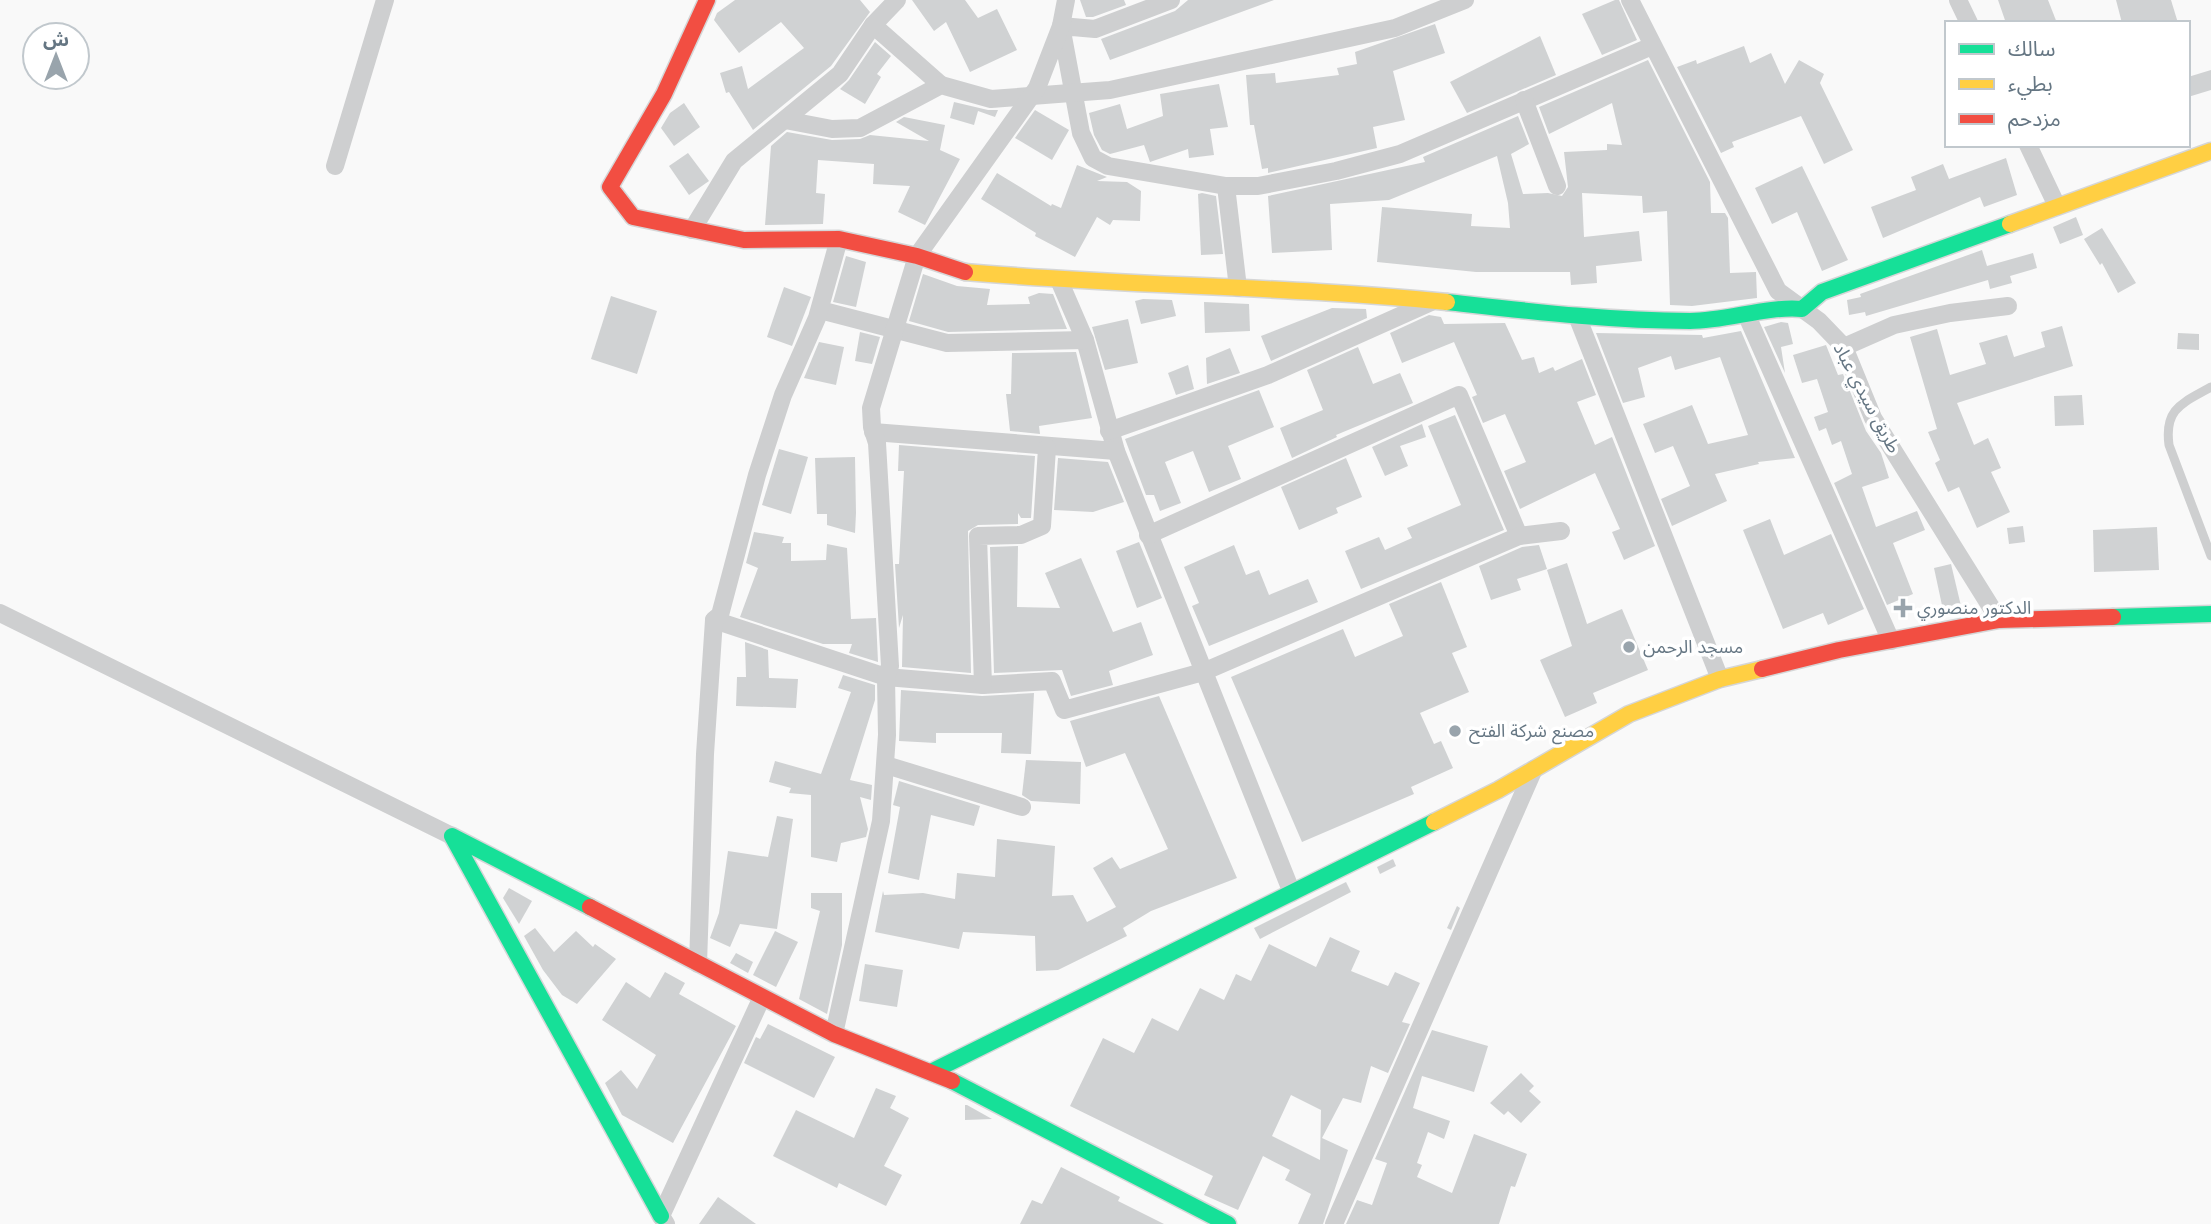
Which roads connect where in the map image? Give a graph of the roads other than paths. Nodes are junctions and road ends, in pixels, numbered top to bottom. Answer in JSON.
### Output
{"nodes":[{"id":1,"x":385,"y":0,"type":"edge"},
{"id":2,"x":707,"y":0,"type":"edge"},
{"id":3,"x":897,"y":0,"type":"edge"},
{"id":4,"x":1066,"y":0,"type":"edge"},
{"id":5,"x":1171,"y":0,"type":"edge"},
{"id":6,"x":1465,"y":0,"type":"edge"},
{"id":7,"x":1630,"y":0,"type":"edge"},
{"id":8,"x":1958,"y":0,"type":"edge"},
{"id":9,"x":1968,"y":21,"type":"edge"},
{"id":10,"x":873,"y":25,"type":"junction"},
{"id":11,"x":1061,"y":26,"type":"junction"},
{"id":12,"x":1652,"y":46,"type":"junction"},
{"id":13,"x":941,"y":85,"type":"junction"},
{"id":14,"x":1071,"y":92,"type":"junction"},
{"id":15,"x":1033,"y":94,"type":"junction"},
{"id":16,"x":1524,"y":100,"type":"junction"},
{"id":17,"x":785,"y":120,"type":"junction"},
{"id":18,"x":2029,"y":147,"type":"edge"},
{"id":19,"x":2211,"y":151,"type":"edge"},
{"id":20,"x":335,"y":166,"type":"dead end"},
{"id":21,"x":1226,"y":186,"type":"junction"},
{"id":22,"x":1556,"y":186,"type":"dead end"},
{"id":23,"x":2057,"y":206,"type":"junction"},
{"id":24,"x":692,"y":230,"type":"junction"},
{"id":25,"x":839,"y":239,"type":"junction"},
{"id":26,"x":917,"y":256,"type":"junction"},
{"id":27,"x":1059,"y":280,"type":"junction"},
{"id":28,"x":1238,"y":288,"type":"junction"},
{"id":29,"x":1433,"y":301,"type":"junction"},
{"id":30,"x":2008,"y":306,"type":"dead end"},
{"id":31,"x":1802,"y":309,"type":"junction"},
{"id":32,"x":820,"y":310,"type":"junction"},
{"id":33,"x":1577,"y":316,"type":"junction"},
{"id":34,"x":1748,"y":316,"type":"junction"},
{"id":35,"x":894,"y":331,"type":"junction"},
{"id":36,"x":1085,"y":340,"type":"junction"},
{"id":37,"x":1844,"y":347,"type":"junction"},
{"id":38,"x":2211,"y":387,"type":"edge"},
{"id":39,"x":1110,"y":431,"type":"junction"},
{"id":40,"x":873,"y":432,"type":"junction"},
{"id":41,"x":1046,"y":447,"type":"junction"},
{"id":42,"x":1116,"y":451,"type":"junction"},
{"id":43,"x":1562,"y":531,"type":"dead end"},
{"id":44,"x":1148,"y":535,"type":"junction"},
{"id":45,"x":1518,"y":536,"type":"junction"},
{"id":46,"x":2211,"y":556,"type":"edge"},
{"id":47,"x":0,"y":613,"type":"edge"},
{"id":48,"x":2211,"y":614,"type":"edge"},
{"id":49,"x":714,"y":620,"type":"junction"},
{"id":50,"x":1999,"y":620,"type":"junction"},
{"id":51,"x":1891,"y":641,"type":"junction"},
{"id":52,"x":1203,"y":671,"type":"junction"},
{"id":53,"x":886,"y":677,"type":"junction"},
{"id":54,"x":1720,"y":679,"type":"junction"},
{"id":55,"x":983,"y":685,"type":"junction"},
{"id":56,"x":886,"y":765,"type":"junction"},
{"id":57,"x":1534,"y":769,"type":"junction"},
{"id":58,"x":1022,"y":807,"type":"dead end"},
{"id":59,"x":452,"y":836,"type":"junction"},
{"id":60,"x":1292,"y":893,"type":"junction"},
{"id":61,"x":698,"y":964,"type":"junction"},
{"id":62,"x":762,"y":997,"type":"junction"},
{"id":63,"x":834,"y":1034,"type":"junction"},
{"id":64,"x":933,"y":1071,"type":"junction"},
{"id":65,"x":663,"y":1220,"type":"edge"},
{"id":66,"x":1228,"y":1224,"type":"edge"},
{"id":67,"x":1334,"y":1224,"type":"edge"}],
"edges":[{"from":1,"to":20,"type":"street"},
{"from":2,"to":24,"type":"street"},
{"from":3,"to":10,"type":"street"},
{"from":4,"to":11,"type":"street"},
{"from":5,"to":11,"type":"street"},
{"from":6,"to":14,"type":"street"},
{"from":7,"to":12,"type":"street","name":"طريق سيدي عباد"},
{"from":8,"to":9,"type":"street"},
{"from":10,"to":13,"type":"street"},
{"from":10,"to":17,"type":"street"},
{"from":11,"to":14,"type":"street"},
{"from":11,"to":15,"type":"street"},
{"from":12,"to":16,"type":"street"},
{"from":12,"to":31,"type":"street","name":"طريق سيدي عباد"},
{"from":13,"to":15,"type":"street"},
{"from":13,"to":17,"type":"street"},
{"from":14,"to":15,"type":"street"},
{"from":14,"to":21,"type":"street"},
{"from":15,"to":26,"type":"street"},
{"from":16,"to":21,"type":"street"},
{"from":16,"to":22,"type":"street"},
{"from":17,"to":24,"type":"street"},
{"from":18,"to":23,"type":"street"},
{"from":19,"to":23,"type":"street"},
{"from":21,"to":28,"type":"street"},
{"from":23,"to":31,"type":"street"},
{"from":24,"to":25,"type":"street"},
{"from":25,"to":26,"type":"street"},
{"from":25,"to":32,"type":"street"},
{"from":26,"to":27,"type":"street"},
{"from":26,"to":35,"type":"street"},
{"from":27,"to":28,"type":"street"},
{"from":27,"to":36,"type":"street"},
{"from":28,"to":29,"type":"street"},
{"from":29,"to":33,"type":"street"},
{"from":29,"to":39,"type":"street"},
{"from":30,"to":37,"type":"street"},
{"from":31,"to":34,"type":"street"},
{"from":31,"to":37,"type":"street","name":"طريق سيدي عباد"},
{"from":32,"to":35,"type":"street"},
{"from":32,"to":49,"type":"street"},
{"from":33,"to":34,"type":"street"},
{"from":33,"to":54,"type":"street"},
{"from":34,"to":51,"type":"street"},
{"from":35,"to":36,"type":"street"},
{"from":35,"to":40,"type":"street"},
{"from":36,"to":39,"type":"street"},
{"from":37,"to":50,"type":"street","name":"طريق سيدي عباد"},
{"from":38,"to":46,"type":"lane"},
{"from":39,"to":42,"type":"street"},
{"from":40,"to":41,"type":"street"},
{"from":40,"to":53,"type":"street"},
{"from":41,"to":42,"type":"street"},
{"from":41,"to":55,"type":"street"},
{"from":42,"to":44,"type":"street"},
{"from":43,"to":45,"type":"street"},
{"from":44,"to":45,"type":"street"},
{"from":44,"to":52,"type":"street"},
{"from":45,"to":52,"type":"street"},
{"from":47,"to":59,"type":"street"},
{"from":48,"to":50,"type":"street"},
{"from":49,"to":53,"type":"street"},
{"from":49,"to":61,"type":"street"},
{"from":50,"to":51,"type":"street"},
{"from":51,"to":54,"type":"street"},
{"from":52,"to":55,"type":"street"},
{"from":52,"to":60,"type":"street"},
{"from":53,"to":55,"type":"street"},
{"from":53,"to":56,"type":"street"},
{"from":54,"to":57,"type":"street"},
{"from":56,"to":58,"type":"street"},
{"from":56,"to":63,"type":"street"},
{"from":57,"to":60,"type":"street"},
{"from":57,"to":67,"type":"street"},
{"from":59,"to":61,"type":"street"},
{"from":59,"to":65,"type":"street"},
{"from":60,"to":64,"type":"street"},
{"from":61,"to":62,"type":"street"},
{"from":62,"to":63,"type":"street"},
{"from":62,"to":65,"type":"street"},
{"from":63,"to":64,"type":"street"},
{"from":64,"to":66,"type":"street"}]}
